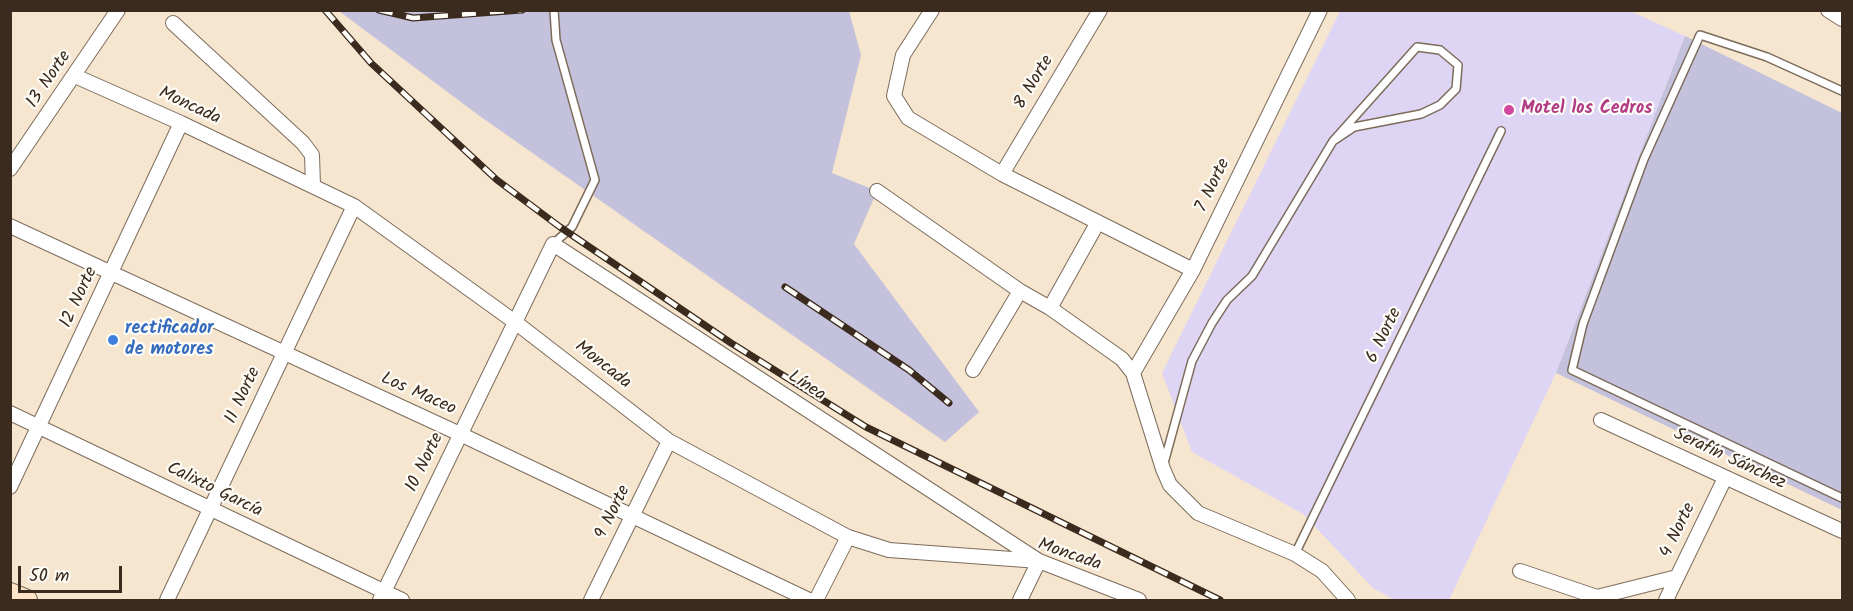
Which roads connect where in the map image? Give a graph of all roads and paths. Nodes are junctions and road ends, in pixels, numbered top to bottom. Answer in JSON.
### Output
{"nodes":[{"id":1,"x":118,"y":10,"type":"edge"},
{"id":2,"x":554,"y":10,"type":"edge"},
{"id":3,"x":932,"y":10,"type":"edge"},
{"id":4,"x":1100,"y":10,"type":"edge"},
{"id":5,"x":1320,"y":10,"type":"edge"},
{"id":6,"x":1828,"y":10,"type":"edge"},
{"id":7,"x":1842,"y":19,"type":"edge"},
{"id":8,"x":173,"y":23,"type":"dead end"},
{"id":9,"x":75,"y":76,"type":"junction"},
{"id":10,"x":1842,"y":91,"type":"edge"},
{"id":11,"x":181,"y":123,"type":"junction"},
{"id":12,"x":1501,"y":131,"type":"dead end"},
{"id":13,"x":1333,"y":141,"type":"junction"},
{"id":14,"x":10,"y":169,"type":"edge"},
{"id":15,"x":1002,"y":174,"type":"junction"},
{"id":16,"x":313,"y":186,"type":"junction"},
{"id":17,"x":877,"y":191,"type":"dead end"},
{"id":18,"x":354,"y":206,"type":"junction"},
{"id":19,"x":1098,"y":222,"type":"junction"},
{"id":20,"x":10,"y":226,"type":"edge"},
{"id":21,"x":553,"y":244,"type":"junction"},
{"id":22,"x":1193,"y":270,"type":"junction"},
{"id":23,"x":111,"y":273,"type":"junction"},
{"id":24,"x":1020,"y":291,"type":"junction"},
{"id":25,"x":1050,"y":308,"type":"junction"},
{"id":26,"x":515,"y":322,"type":"junction"},
{"id":27,"x":284,"y":353,"type":"junction"},
{"id":28,"x":973,"y":370,"type":"dead end"},
{"id":29,"x":1133,"y":373,"type":"junction"},
{"id":30,"x":10,"y":413,"type":"edge"},
{"id":31,"x":1601,"y":420,"type":"dead end"},
{"id":32,"x":39,"y":427,"type":"junction"},
{"id":33,"x":460,"y":434,"type":"junction"},
{"id":34,"x":669,"y":441,"type":"junction"},
{"id":35,"x":1163,"y":469,"type":"junction"},
{"id":36,"x":1725,"y":478,"type":"junction"},
{"id":37,"x":10,"y":487,"type":"edge"},
{"id":38,"x":1842,"y":498,"type":"edge"},
{"id":39,"x":211,"y":509,"type":"junction"},
{"id":40,"x":632,"y":516,"type":"junction"},
{"id":41,"x":1842,"y":531,"type":"edge"},
{"id":42,"x":848,"y":537,"type":"junction"},
{"id":43,"x":1295,"y":554,"type":"junction"},
{"id":44,"x":1039,"y":561,"type":"junction"},
{"id":45,"x":1520,"y":571,"type":"dead end"},
{"id":46,"x":1677,"y":577,"type":"junction"},
{"id":47,"x":10,"y":592,"type":"edge"},
{"id":48,"x":382,"y":596,"type":"edge"},
{"id":49,"x":27,"y":600,"type":"edge"},
{"id":50,"x":167,"y":600,"type":"edge"},
{"id":51,"x":402,"y":600,"type":"edge"},
{"id":52,"x":591,"y":600,"type":"edge"},
{"id":53,"x":809,"y":600,"type":"edge"},
{"id":54,"x":816,"y":600,"type":"edge"},
{"id":55,"x":1020,"y":600,"type":"edge"},
{"id":56,"x":1139,"y":600,"type":"edge"},
{"id":57,"x":1348,"y":600,"type":"edge"},
{"id":58,"x":1665,"y":600,"type":"edge"}],
"edges":[{"from":1,"to":9,"type":"street","name":"13 Norte"},
{"from":2,"to":21,"type":"lane"},
{"from":3,"to":15,"type":"street"},
{"from":4,"to":15,"type":"street","name":"8 Norte"},
{"from":5,"to":22,"type":"street","name":"7 Norte"},
{"from":6,"to":7,"type":"street"},
{"from":8,"to":16,"type":"street"},
{"from":9,"to":11,"type":"street","name":"Moncada"},
{"from":9,"to":14,"type":"street","name":"13 Norte"},
{"from":10,"to":38,"type":"lane"},
{"from":11,"to":16,"type":"street","name":"Moncada"},
{"from":11,"to":23,"type":"street","name":"12 Norte"},
{"from":12,"to":43,"type":"lane","name":"6 Norte"},
{"from":13,"to":13,"type":"lane"},
{"from":13,"to":35,"type":"lane"},
{"from":15,"to":19,"type":"street"},
{"from":16,"to":18,"type":"street","name":"Moncada"},
{"from":17,"to":24,"type":"street"},
{"from":18,"to":26,"type":"street","name":"Moncada"},
{"from":18,"to":27,"type":"street","name":"11 Norte"},
{"from":19,"to":22,"type":"street"},
{"from":19,"to":25,"type":"street"},
{"from":20,"to":23,"type":"street","name":"Los Maceo"},
{"from":21,"to":26,"type":"street","name":"10 Norte"},
{"from":21,"to":44,"type":"street","name":"Línea"},
{"from":22,"to":29,"type":"street","name":"7 Norte"},
{"from":23,"to":27,"type":"street","name":"Los Maceo"},
{"from":23,"to":32,"type":"street","name":"12 Norte"},
{"from":24,"to":25,"type":"street"},
{"from":24,"to":28,"type":"street"},
{"from":25,"to":29,"type":"street"},
{"from":26,"to":33,"type":"street","name":"10 Norte"},
{"from":26,"to":34,"type":"street","name":"Moncada"},
{"from":27,"to":33,"type":"street","name":"Los Maceo"},
{"from":27,"to":39,"type":"street","name":"11 Norte"},
{"from":29,"to":35,"type":"street"},
{"from":30,"to":32,"type":"street","name":"Calixto García"},
{"from":31,"to":36,"type":"street","name":"Serafín Sánchez"},
{"from":32,"to":37,"type":"street","name":"12 Norte"},
{"from":32,"to":39,"type":"street","name":"Calixto García"},
{"from":33,"to":40,"type":"street","name":"Los Maceo"},
{"from":33,"to":48,"type":"street","name":"10 Norte"},
{"from":34,"to":40,"type":"street","name":"9 Norte"},
{"from":34,"to":42,"type":"street","name":"Moncada"},
{"from":35,"to":43,"type":"street"},
{"from":36,"to":41,"type":"street","name":"Serafín Sánchez"},
{"from":36,"to":46,"type":"street","name":"4 Norte"},
{"from":39,"to":48,"type":"street","name":"Calixto García"},
{"from":39,"to":50,"type":"street","name":"11 Norte"},
{"from":40,"to":52,"type":"street","name":"9 Norte"},
{"from":40,"to":53,"type":"street","name":"Los Maceo"},
{"from":42,"to":44,"type":"street","name":"Moncada"},
{"from":42,"to":54,"type":"street"},
{"from":43,"to":57,"type":"street"},
{"from":44,"to":55,"type":"street"},
{"from":44,"to":56,"type":"street","name":"Moncada"},
{"from":45,"to":46,"type":"street"},
{"from":46,"to":58,"type":"street","name":"4 Norte"},
{"from":47,"to":49,"type":"main road"},
{"from":48,"to":51,"type":"street","name":"Calixto García"}]}
